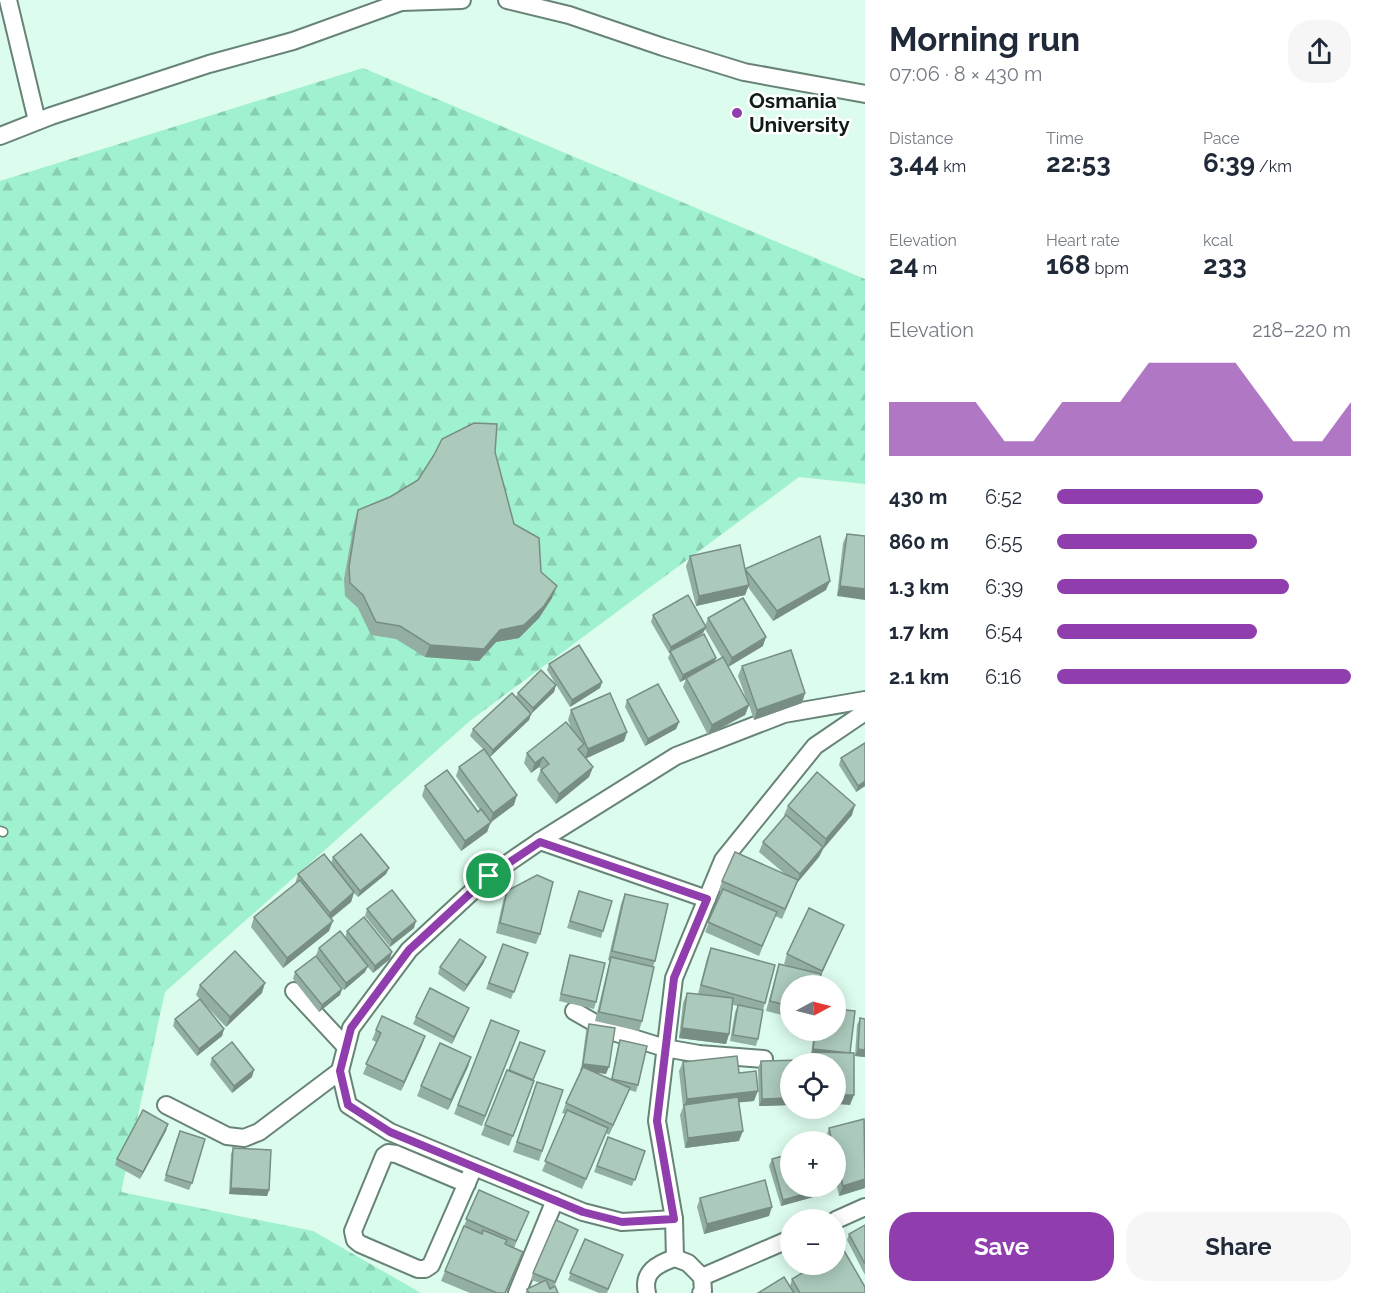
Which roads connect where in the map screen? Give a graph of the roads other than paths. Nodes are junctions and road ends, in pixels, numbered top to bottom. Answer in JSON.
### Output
{"nodes":[{"id":1,"x":8,"y":0,"type":"edge"},
{"id":2,"x":462,"y":0,"type":"edge"},
{"id":3,"x":507,"y":0,"type":"edge"},
{"id":4,"x":865,"y":94,"type":"edge"},
{"id":5,"x":37,"y":121,"type":"junction"},
{"id":6,"x":0,"y":136,"type":"edge"},
{"id":7,"x":865,"y":700,"type":"edge"},
{"id":8,"x":865,"y":712,"type":"edge"},
{"id":9,"x":540,"y":842,"type":"junction"},
{"id":10,"x":707,"y":899,"type":"junction"},
{"id":11,"x":294,"y":991,"type":"dead end"},
{"id":12,"x":574,"y":1011,"type":"dead end"},
{"id":13,"x":346,"y":1047,"type":"junction"},
{"id":14,"x":665,"y":1048,"type":"junction"},
{"id":15,"x":764,"y":1059,"type":"edge"},
{"id":16,"x":340,"y":1071,"type":"junction"},
{"id":17,"x":166,"y":1104,"type":"dead end"},
{"id":18,"x":474,"y":1167,"type":"junction"},
{"id":19,"x":466,"y":1184,"type":"junction"},
{"id":20,"x":555,"y":1200,"type":"junction"},
{"id":21,"x":865,"y":1207,"type":"edge"},
{"id":22,"x":846,"y":1216,"type":"edge"},
{"id":23,"x":674,"y":1219,"type":"junction"},
{"id":24,"x":780,"y":1244,"type":"edge"},
{"id":25,"x":675,"y":1258,"type":"junction"},
{"id":26,"x":702,"y":1285,"type":"edge"},
{"id":27,"x":517,"y":1293,"type":"edge"},
{"id":28,"x":647,"y":1293,"type":"edge"}],
"edges":[{"from":1,"to":5,"type":"street"},
{"from":2,"to":5,"type":"street"},
{"from":3,"to":4,"type":"street"},
{"from":5,"to":6,"type":"street"},
{"from":7,"to":9,"type":"street"},
{"from":8,"to":10,"type":"street"},
{"from":9,"to":10,"type":"street"},
{"from":9,"to":13,"type":"street"},
{"from":10,"to":14,"type":"street"},
{"from":11,"to":13,"type":"street"},
{"from":12,"to":14,"type":"street"},
{"from":13,"to":16,"type":"street"},
{"from":14,"to":15,"type":"street"},
{"from":14,"to":23,"type":"street"},
{"from":16,"to":17,"type":"street"},
{"from":16,"to":18,"type":"street"},
{"from":18,"to":19,"type":"street"},
{"from":18,"to":20,"type":"street"},
{"from":19,"to":19,"type":"street"},
{"from":20,"to":23,"type":"street"},
{"from":20,"to":27,"type":"street"},
{"from":21,"to":22,"type":"street"},
{"from":23,"to":25,"type":"street"},
{"from":24,"to":26,"type":"street"},
{"from":25,"to":26,"type":"street"},
{"from":25,"to":28,"type":"street"}]}
